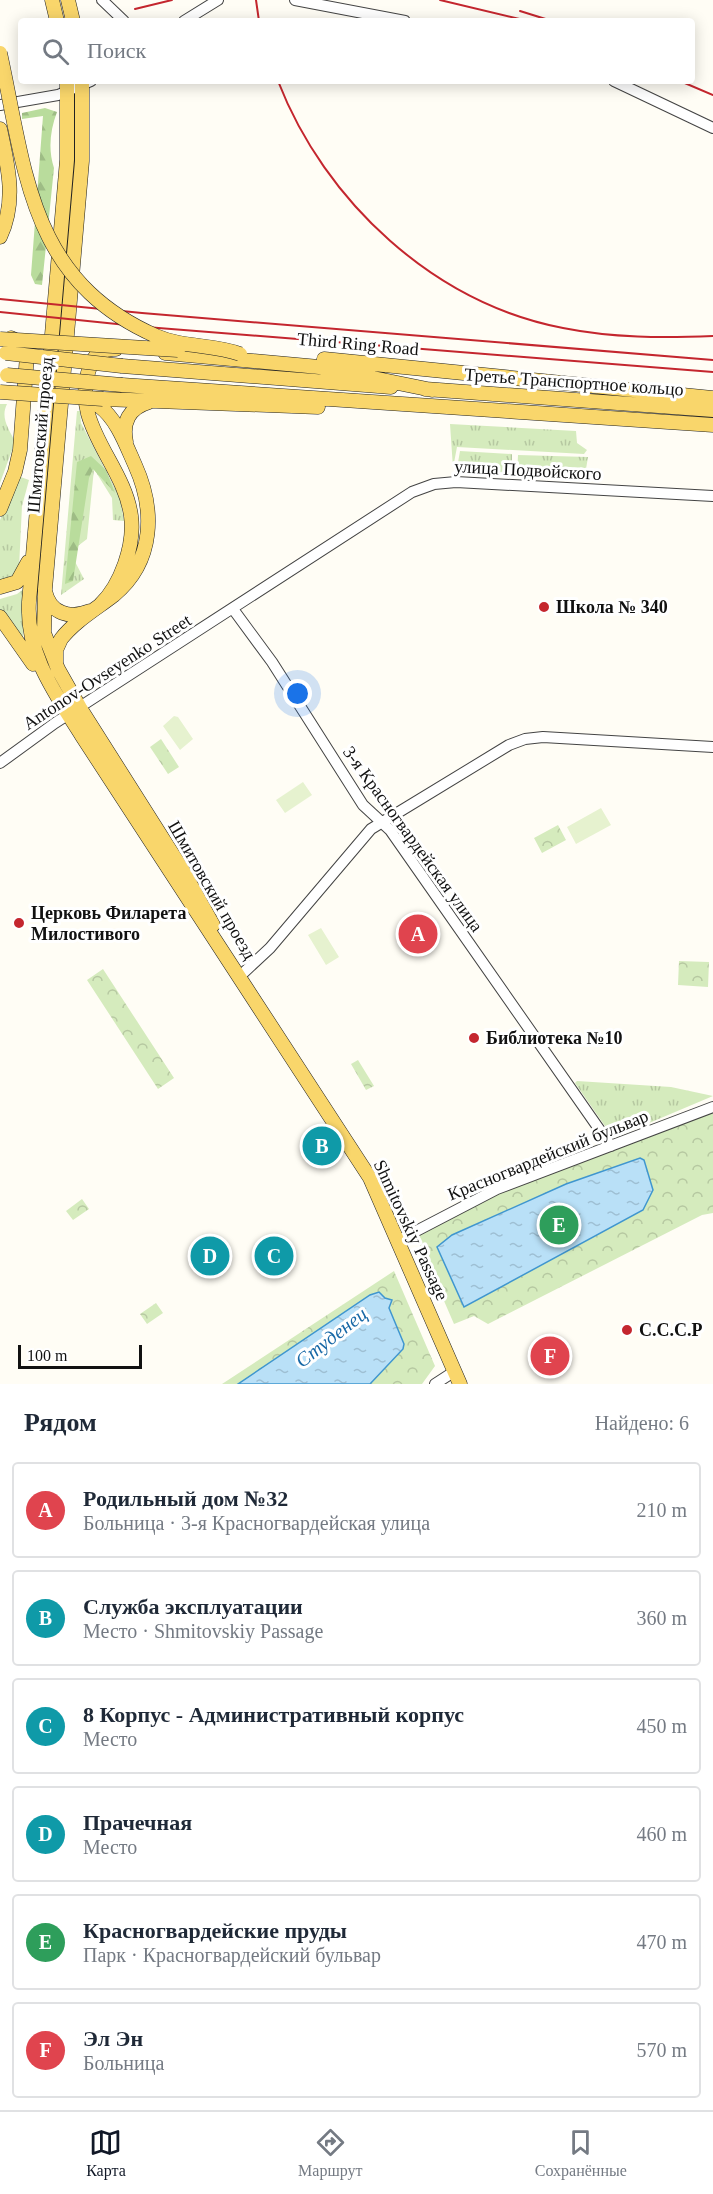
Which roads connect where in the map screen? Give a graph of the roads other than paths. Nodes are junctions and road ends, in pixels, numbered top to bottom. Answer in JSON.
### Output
{"nodes":[{"id":1,"x":52,"y":0,"type":"edge"},
{"id":2,"x":68,"y":0,"type":"edge"},
{"id":3,"x":102,"y":0,"type":"edge"},
{"id":4,"x":218,"y":0,"type":"edge"},
{"id":5,"x":295,"y":0,"type":"edge"},
{"id":6,"x":56,"y":18,"type":"edge"},
{"id":7,"x":72,"y":18,"type":"edge"},
{"id":8,"x":121,"y":18,"type":"edge"},
{"id":9,"x":189,"y":18,"type":"edge"},
{"id":10,"x":389,"y":18,"type":"edge"},
{"id":11,"x":0,"y":53,"type":"edge"},
{"id":12,"x":85,"y":84,"type":"edge"},
{"id":13,"x":621,"y":84,"type":"edge"},
{"id":14,"x":67,"y":86,"type":"edge"},
{"id":15,"x":0,"y":105,"type":"edge"},
{"id":16,"x":713,"y":128,"type":"edge"},
{"id":17,"x":0,"y":129,"type":"edge"},
{"id":18,"x":0,"y":237,"type":"edge"},
{"id":19,"x":2,"y":346,"type":"edge"},
{"id":20,"x":240,"y":354,"type":"junction"},
{"id":21,"x":0,"y":374,"type":"edge"},
{"id":22,"x":432,"y":390,"type":"junction"},
{"id":23,"x":0,"y":392,"type":"edge"},
{"id":24,"x":713,"y":398,"type":"edge"},
{"id":25,"x":170,"y":400,"type":"junction"},
{"id":26,"x":101,"y":402,"type":"junction"},
{"id":27,"x":388,"y":404,"type":"junction"},
{"id":28,"x":713,"y":410,"type":"edge"},
{"id":29,"x":713,"y":425,"type":"edge"},
{"id":30,"x":131,"y":456,"type":"junction"},
{"id":31,"x":713,"y":496,"type":"edge"},
{"id":32,"x":0,"y":509,"type":"edge"},
{"id":33,"x":33,"y":549,"type":"junction"},
{"id":34,"x":0,"y":587,"type":"edge"},
{"id":35,"x":45,"y":589,"type":"junction"},
{"id":36,"x":97,"y":607,"type":"junction"},
{"id":37,"x":233,"y":609,"type":"junction"},
{"id":38,"x":0,"y":617,"type":"edge"},
{"id":39,"x":58,"y":669,"type":"junction"},
{"id":40,"x":74,"y":712,"type":"junction"},
{"id":41,"x":713,"y":747,"type":"edge"},
{"id":42,"x":0,"y":763,"type":"edge"},
{"id":43,"x":382,"y":822,"type":"junction"},
{"id":44,"x":240,"y":976,"type":"junction"},
{"id":45,"x":713,"y":1107,"type":"edge"},
{"id":46,"x":611,"y":1146,"type":"junction"},
{"id":47,"x":399,"y":1240,"type":"junction"},
{"id":48,"x":458,"y":1378,"type":"edge"},
{"id":49,"x":435,"y":1384,"type":"edge"}],
"edges":[{"from":1,"to":6,"type":"main road"},
{"from":2,"to":7,"type":"main road"},
{"from":3,"to":8,"type":"street"},
{"from":4,"to":9,"type":"street"},
{"from":5,"to":10,"type":"street"},
{"from":11,"to":20,"type":"main road","bridge":true},
{"from":12,"to":35,"type":"main road","name":"Шмитовский проезд"},
{"from":13,"to":16,"type":"street"},
{"from":14,"to":15,"type":"street"},
{"from":14,"to":33,"type":"main road","name":"Шмитовский проезд"},
{"from":17,"to":18,"type":"main road"},
{"from":19,"to":20,"type":"main road","name":"Third Ring Road","bridge":true},
{"from":19,"to":22,"type":"main road","bridge":true},
{"from":19,"to":32,"type":"main road"},
{"from":20,"to":24,"type":"main road","name":"Third Ring Road"},
{"from":21,"to":27,"type":"main road","bridge":true},
{"from":22,"to":28,"type":"main road","name":"Третье Транспортное кольцо"},
{"from":22,"to":36,"type":"main road"},
{"from":23,"to":26,"type":"main road","bridge":true},
{"from":25,"to":26,"type":"main road"},
{"from":25,"to":27,"type":"main road"},
{"from":25,"to":30,"type":"main road"},
{"from":26,"to":30,"type":"main road"},
{"from":27,"to":29,"type":"main road"},
{"from":30,"to":36,"type":"main road"},
{"from":31,"to":37,"type":"street","name":"улица Подвойского"},
{"from":33,"to":34,"type":"main road"},
{"from":33,"to":40,"type":"main road","name":"Шмитовский проезд"},
{"from":35,"to":36,"type":"main road"},
{"from":35,"to":39,"type":"main road","name":"Шмитовский проезд"},
{"from":36,"to":39,"type":"main road"},
{"from":37,"to":40,"type":"street","name":"Antonov-Ovseyenko Street"},
{"from":37,"to":43,"type":"street","name":"3-я Красногвардейская улица"},
{"from":38,"to":40,"type":"main road"},
{"from":39,"to":40,"type":"main road","name":"Шмитовский проезд"},
{"from":40,"to":42,"type":"street","name":"Antonov-Ovseyenko Street"},
{"from":40,"to":44,"type":"main road","name":"Шмитовский проезд"},
{"from":41,"to":43,"type":"street"},
{"from":43,"to":44,"type":"street"},
{"from":43,"to":46,"type":"street","name":"3-я Красногвардейская улица"},
{"from":44,"to":47,"type":"main road","name":"Shmitovskiy Passage"},
{"from":45,"to":46,"type":"street","name":"Красногвардейский бульвар"},
{"from":46,"to":47,"type":"street","name":"Красногвардейский бульвар"},
{"from":47,"to":48,"type":"main road","name":"Shmitovskiy Passage"},
{"from":48,"to":49,"type":"street"}]}
